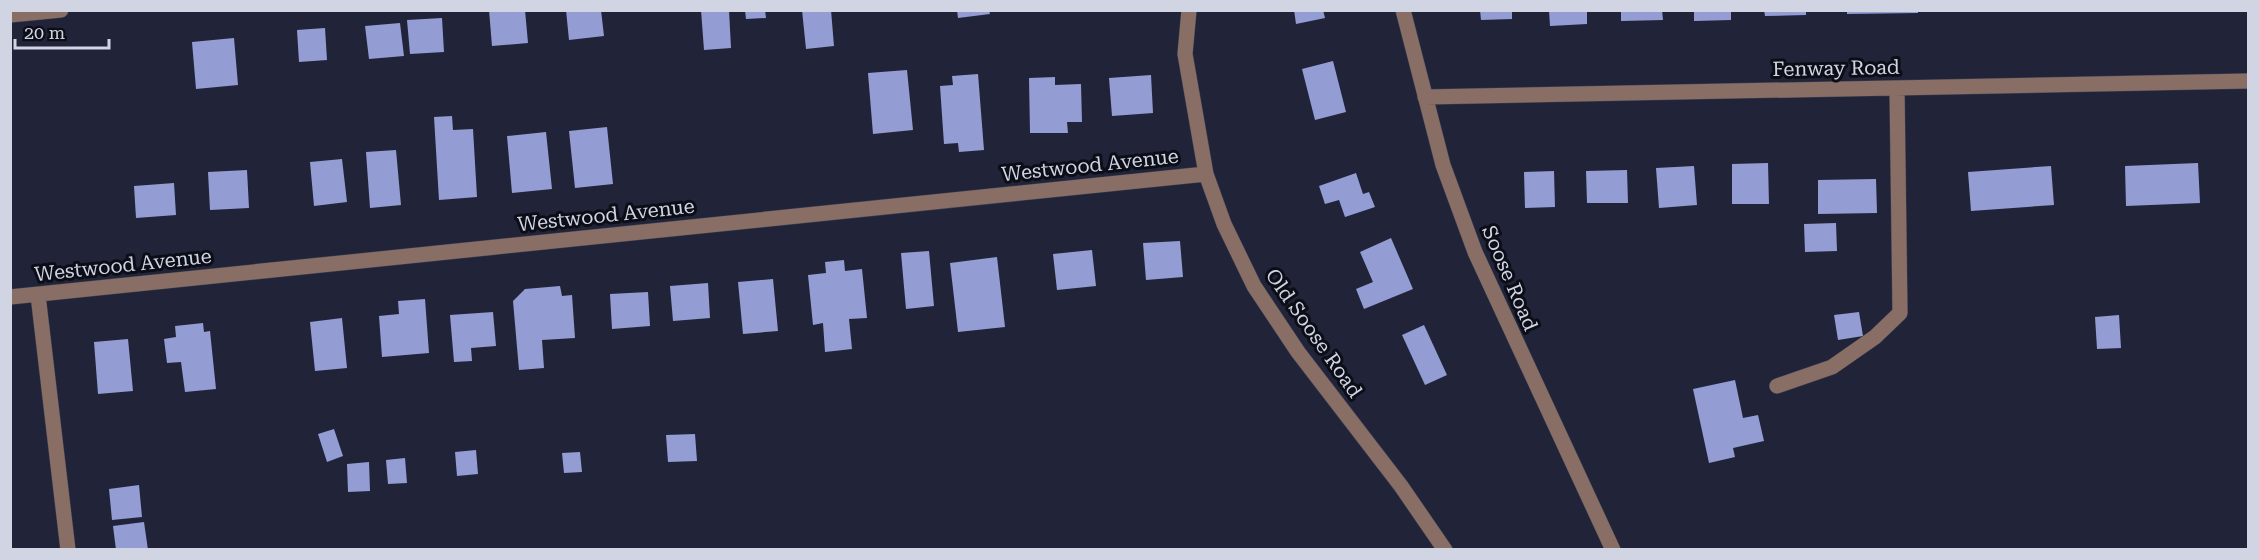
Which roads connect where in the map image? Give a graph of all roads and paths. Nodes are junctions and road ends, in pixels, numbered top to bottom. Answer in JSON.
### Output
{"nodes":[{"id":1,"x":61,"y":10,"type":"edge"},
{"id":2,"x":1189,"y":10,"type":"edge"},
{"id":3,"x":1403,"y":10,"type":"edge"},
{"id":4,"x":10,"y":15,"type":"edge"},
{"id":5,"x":2248,"y":81,"type":"edge"},
{"id":6,"x":1897,"y":88,"type":"junction"},
{"id":7,"x":1425,"y":97,"type":"junction"},
{"id":8,"x":1206,"y":174,"type":"junction"},
{"id":9,"x":38,"y":295,"type":"junction"},
{"id":10,"x":10,"y":297,"type":"edge"},
{"id":11,"x":1777,"y":386,"type":"dead end"},
{"id":12,"x":68,"y":549,"type":"edge"},
{"id":13,"x":1445,"y":549,"type":"edge"},
{"id":14,"x":1613,"y":549,"type":"edge"}],
"edges":[{"from":1,"to":4,"type":"street"},
{"from":2,"to":8,"type":"street","name":"Old Soose Road"},
{"from":3,"to":7,"type":"street","name":"Soose Road"},
{"from":5,"to":6,"type":"street","name":"Fenway Road"},
{"from":6,"to":7,"type":"street","name":"Fenway Road"},
{"from":6,"to":11,"type":"street"},
{"from":7,"to":14,"type":"street","name":"Soose Road"},
{"from":8,"to":9,"type":"street","name":"Westwood Avenue"},
{"from":8,"to":13,"type":"street","name":"Old Soose Road"},
{"from":9,"to":10,"type":"street","name":"Westwood Avenue"},
{"from":9,"to":12,"type":"street"}]}
